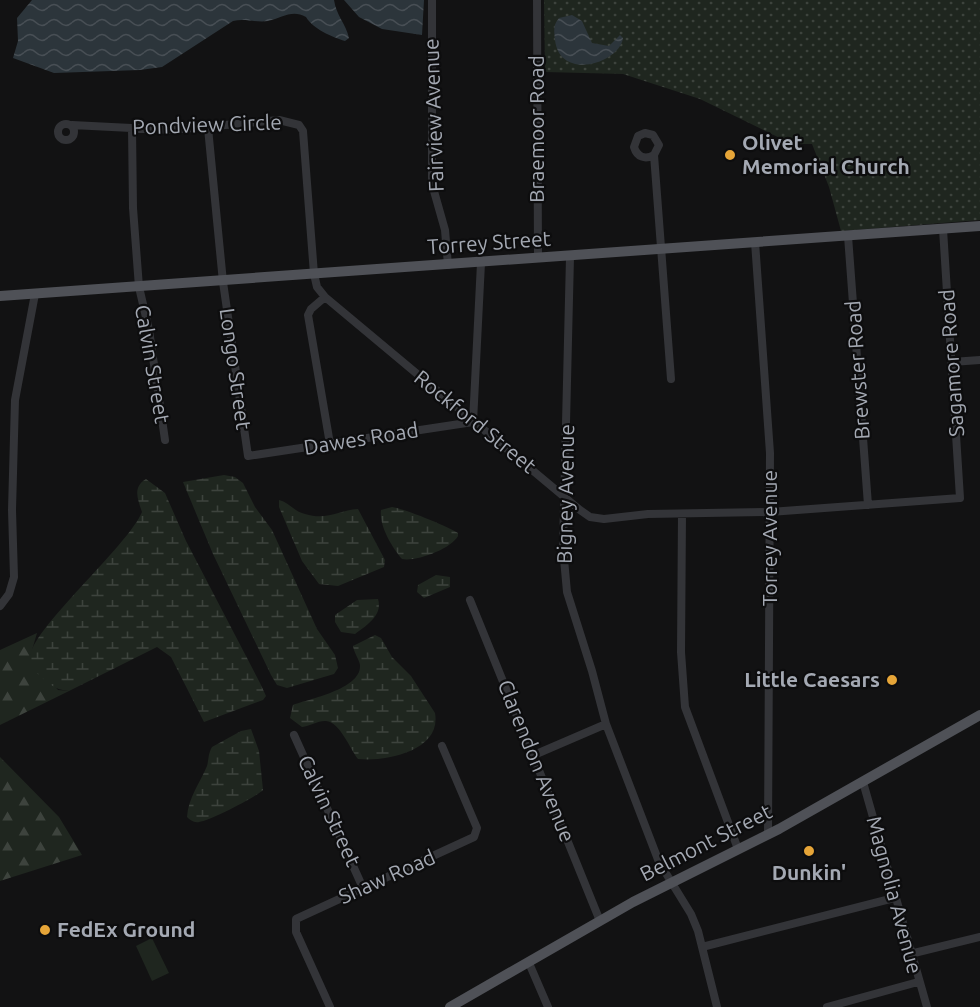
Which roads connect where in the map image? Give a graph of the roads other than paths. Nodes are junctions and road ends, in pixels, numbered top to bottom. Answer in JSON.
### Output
{"nodes":[{"id":1,"x":432,"y":0,"type":"edge"},
{"id":2,"x":537,"y":0,"type":"edge"},
{"id":3,"x":72,"y":125,"type":"dead end"},
{"id":4,"x":132,"y":128,"type":"junction"},
{"id":5,"x":208,"y":128,"type":"junction"},
{"id":6,"x":654,"y":155,"type":"dead end"},
{"id":7,"x":980,"y":226,"type":"edge"},
{"id":8,"x":943,"y":229,"type":"junction"},
{"id":9,"x":848,"y":236,"type":"junction"},
{"id":10,"x":755,"y":242,"type":"junction"},
{"id":11,"x":661,"y":248,"type":"junction"},
{"id":12,"x":570,"y":257,"type":"junction"},
{"id":13,"x":538,"y":258,"type":"junction"},
{"id":14,"x":481,"y":262,"type":"junction"},
{"id":15,"x":448,"y":265,"type":"junction"},
{"id":16,"x":314,"y":274,"type":"junction"},
{"id":17,"x":223,"y":282,"type":"junction"},
{"id":18,"x":139,"y":287,"type":"junction"},
{"id":19,"x":35,"y":294,"type":"junction"},
{"id":20,"x":0,"y":296,"type":"edge"},
{"id":21,"x":325,"y":297,"type":"junction"},
{"id":22,"x":980,"y":360,"type":"edge"},
{"id":23,"x":952,"y":362,"type":"junction"},
{"id":24,"x":671,"y":379,"type":"dead end"},
{"id":25,"x":473,"y":422,"type":"junction"},
{"id":26,"x":165,"y":440,"type":"dead end"},
{"id":27,"x":330,"y":444,"type":"junction"},
{"id":28,"x":248,"y":456,"type":"joint"},
{"id":29,"x":565,"y":496,"type":"junction"},
{"id":30,"x":960,"y":498,"type":"joint"},
{"id":31,"x":868,"y":505,"type":"junction"},
{"id":32,"x":770,"y":512,"type":"junction"},
{"id":33,"x":682,"y":514,"type":"junction"},
{"id":34,"x":470,"y":600,"type":"dead end"},
{"id":35,"x":0,"y":606,"type":"edge"},
{"id":36,"x":980,"y":715,"type":"edge"},
{"id":37,"x":606,"y":724,"type":"junction"},
{"id":38,"x":294,"y":735,"type":"dead end"},
{"id":39,"x":442,"y":746,"type":"dead end"},
{"id":40,"x":534,"y":755,"type":"junction"},
{"id":41,"x":863,"y":782,"type":"junction"},
{"id":42,"x":768,"y":835,"type":"junction"},
{"id":43,"x":738,"y":849,"type":"junction"},
{"id":44,"x":672,"y":882,"type":"junction"},
{"id":45,"x":363,"y":888,"type":"junction"},
{"id":46,"x":894,"y":898,"type":"junction"},
{"id":47,"x":600,"y":921,"type":"junction"},
{"id":48,"x":980,"y":937,"type":"edge"},
{"id":49,"x":702,"y":947,"type":"junction"},
{"id":50,"x":910,"y":954,"type":"junction"},
{"id":51,"x":529,"y":963,"type":"junction"},
{"id":52,"x":918,"y":982,"type":"junction"},
{"id":53,"x":330,"y":1007,"type":"edge"},
{"id":54,"x":450,"y":1007,"type":"edge"},
{"id":55,"x":549,"y":1007,"type":"edge"},
{"id":56,"x":717,"y":1007,"type":"edge"},
{"id":57,"x":828,"y":1007,"type":"edge"},
{"id":58,"x":927,"y":1007,"type":"edge"}],
"edges":[{"from":1,"to":15,"type":"street","name":"Fairview Avenue"},
{"from":2,"to":13,"type":"street","name":"Braemoor Road"},
{"from":3,"to":4,"type":"street","name":"Pondview Circle"},
{"from":4,"to":5,"type":"street","name":"Pondview Circle"},
{"from":4,"to":18,"type":"street","name":"Calvin Street"},
{"from":5,"to":16,"type":"street","name":"Pondview Circle"},
{"from":5,"to":17,"type":"street","name":"Longo Street"},
{"from":6,"to":11,"type":"street"},
{"from":7,"to":8,"type":"main road","name":"Torrey Street"},
{"from":8,"to":9,"type":"main road","name":"Torrey Street"},
{"from":8,"to":23,"type":"street","name":"Sagamore Road"},
{"from":9,"to":10,"type":"main road","name":"Torrey Street"},
{"from":9,"to":31,"type":"street","name":"Brewster Road"},
{"from":10,"to":11,"type":"main road","name":"Torrey Street"},
{"from":10,"to":32,"type":"street","name":"Torrey Avenue"},
{"from":11,"to":12,"type":"main road","name":"Torrey Street"},
{"from":11,"to":24,"type":"street"},
{"from":12,"to":13,"type":"main road","name":"Torrey Street"},
{"from":12,"to":29,"type":"street","name":"Bigney Avenue"},
{"from":13,"to":14,"type":"main road","name":"Torrey Street"},
{"from":14,"to":15,"type":"main road","name":"Torrey Street"},
{"from":14,"to":25,"type":"street"},
{"from":15,"to":16,"type":"main road","name":"Torrey Street"},
{"from":16,"to":17,"type":"main road","name":"Torrey Street"},
{"from":16,"to":21,"type":"street","name":"Rockford Street"},
{"from":17,"to":18,"type":"main road","name":"Torrey Street"},
{"from":17,"to":28,"type":"street","name":"Longo Street"},
{"from":18,"to":19,"type":"main road","name":"Torrey Street"},
{"from":18,"to":26,"type":"street","name":"Calvin Street"},
{"from":19,"to":20,"type":"main road","name":"Torrey Street"},
{"from":19,"to":35,"type":"street"},
{"from":21,"to":25,"type":"street","name":"Rockford Street"},
{"from":21,"to":27,"type":"street"},
{"from":22,"to":23,"type":"street"},
{"from":23,"to":30,"type":"street","name":"Sagamore Road"},
{"from":25,"to":27,"type":"street","name":"Dawes Road"},
{"from":25,"to":29,"type":"street","name":"Rockford Street"},
{"from":27,"to":28,"type":"street","name":"Dawes Road"},
{"from":29,"to":33,"type":"street","name":"Rockford Street"},
{"from":29,"to":37,"type":"street","name":"Bigney Avenue"},
{"from":30,"to":31,"type":"street","name":"Rockford Street"},
{"from":31,"to":32,"type":"street","name":"Rockford Street"},
{"from":32,"to":33,"type":"street","name":"Rockford Street"},
{"from":32,"to":42,"type":"street","name":"Torrey Avenue"},
{"from":33,"to":43,"type":"street"},
{"from":34,"to":40,"type":"street","name":"Clarendon Avenue"},
{"from":36,"to":41,"type":"main road","name":"Belmont Street"},
{"from":37,"to":40,"type":"street"},
{"from":37,"to":44,"type":"street","name":"Bigney Avenue"},
{"from":38,"to":45,"type":"street","name":"Calvin Street"},
{"from":39,"to":45,"type":"street","name":"Shaw Road"},
{"from":40,"to":47,"type":"street","name":"Clarendon Avenue"},
{"from":41,"to":42,"type":"main road","name":"Belmont Street"},
{"from":41,"to":46,"type":"street","name":"Magnolia Avenue"},
{"from":42,"to":43,"type":"main road","name":"Belmont Street"},
{"from":43,"to":44,"type":"main road","name":"Belmont Street"},
{"from":44,"to":47,"type":"main road","name":"Belmont Street"},
{"from":44,"to":49,"type":"street","name":"Bigney Avenue"},
{"from":45,"to":53,"type":"street","name":"Shaw Road"},
{"from":46,"to":49,"type":"street"},
{"from":46,"to":50,"type":"street","name":"Magnolia Avenue"},
{"from":47,"to":51,"type":"main road","name":"Belmont Street"},
{"from":48,"to":50,"type":"street"},
{"from":49,"to":56,"type":"street","name":"Bigney Avenue"},
{"from":50,"to":52,"type":"street","name":"Magnolia Avenue"},
{"from":51,"to":54,"type":"main road","name":"Belmont Street"},
{"from":51,"to":55,"type":"street"},
{"from":52,"to":57,"type":"street"},
{"from":52,"to":58,"type":"street","name":"Magnolia Avenue"}]}
